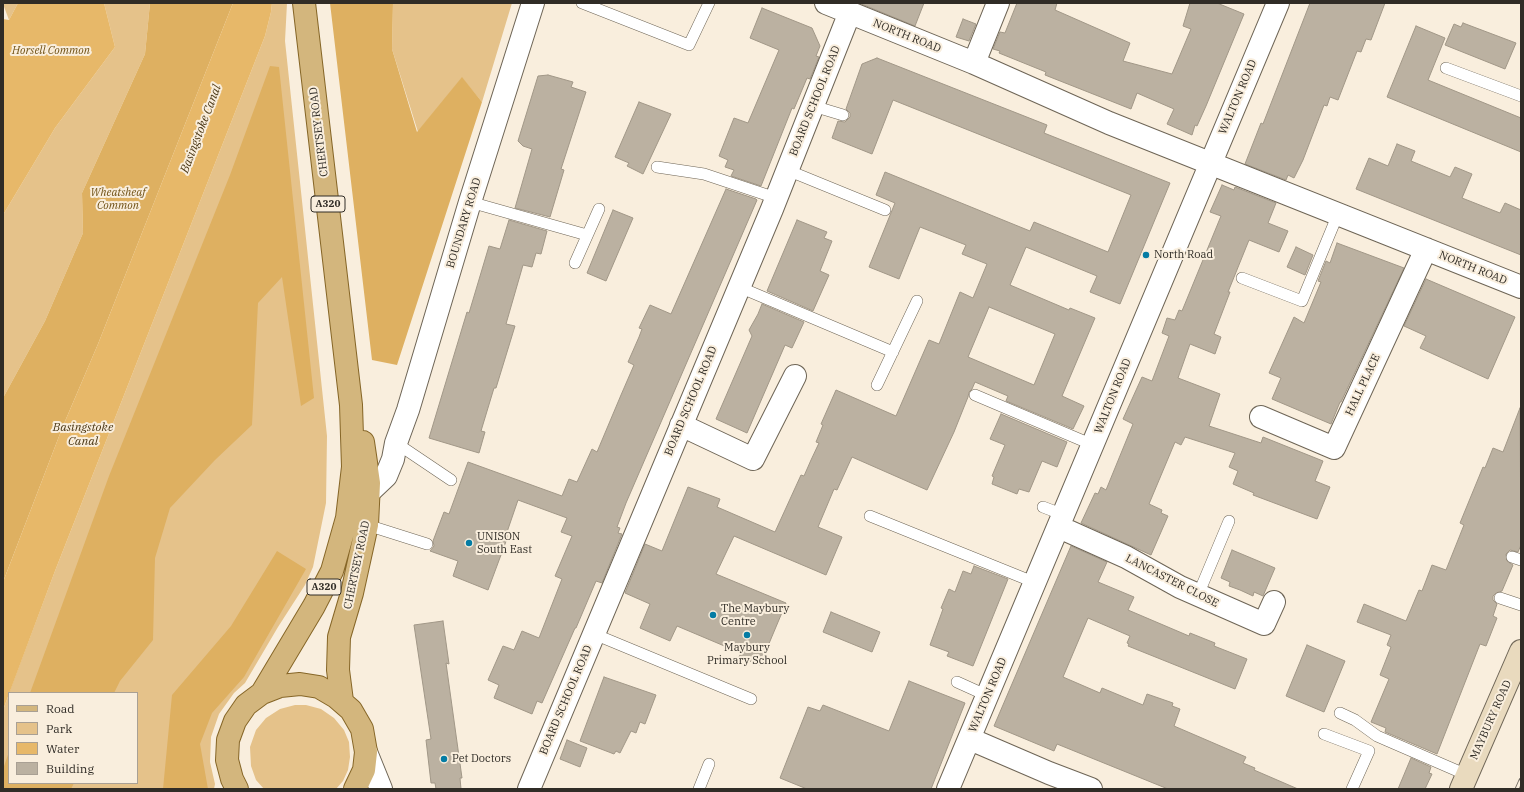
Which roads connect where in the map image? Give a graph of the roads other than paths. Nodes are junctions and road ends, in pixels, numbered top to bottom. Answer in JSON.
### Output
{"nodes":[{"id":1,"x":304,"y":3,"type":"edge"},
{"id":2,"x":533,"y":3,"type":"edge"},
{"id":3,"x":582,"y":3,"type":"edge"},
{"id":4,"x":709,"y":3,"type":"edge"},
{"id":5,"x":826,"y":3,"type":"edge"},
{"id":6,"x":998,"y":3,"type":"edge"},
{"id":7,"x":1278,"y":3,"type":"edge"},
{"id":8,"x":859,"y":10,"type":"edge"},
{"id":9,"x":974,"y":63,"type":"junction"},
{"id":10,"x":1446,"y":68,"type":"dead end"},
{"id":11,"x":1521,"y":96,"type":"edge"},
{"id":12,"x":812,"y":106,"type":"junction"},
{"id":13,"x":843,"y":115,"type":"dead end"},
{"id":14,"x":1210,"y":163,"type":"junction"},
{"id":15,"x":657,"y":167,"type":"dead end"},
{"id":16,"x":787,"y":170,"type":"junction"},
{"id":17,"x":776,"y":198,"type":"junction"},
{"id":18,"x":470,"y":202,"type":"junction"},
{"id":19,"x":599,"y":209,"type":"dead end"},
{"id":20,"x":885,"y":210,"type":"dead end"},
{"id":21,"x":1338,"y":214,"type":"junction"},
{"id":22,"x":587,"y":235,"type":"junction"},
{"id":23,"x":1426,"y":249,"type":"junction"},
{"id":24,"x":575,"y":263,"type":"dead end"},
{"id":25,"x":1242,"y":278,"type":"dead end"},
{"id":26,"x":1521,"y":286,"type":"edge"},
{"id":27,"x":739,"y":287,"type":"junction"},
{"id":28,"x":917,"y":301,"type":"dead end"},
{"id":29,"x":893,"y":352,"type":"junction"},
{"id":30,"x":795,"y":376,"type":"dead end"},
{"id":31,"x":877,"y":385,"type":"dead end"},
{"id":32,"x":975,"y":395,"type":"dead end"},
{"id":33,"x":1261,"y":417,"type":"dead end"},
{"id":34,"x":681,"y":425,"type":"junction"},
{"id":35,"x":396,"y":443,"type":"junction"},
{"id":36,"x":1093,"y":445,"type":"junction"},
{"id":37,"x":360,"y":465,"type":"junction"},
{"id":38,"x":451,"y":480,"type":"dead end"},
{"id":39,"x":368,"y":493,"type":"junction"},
{"id":40,"x":1043,"y":507,"type":"dead end"},
{"id":41,"x":870,"y":516,"type":"dead end"},
{"id":42,"x":1061,"y":521,"type":"junction"},
{"id":43,"x":1229,"y":521,"type":"dead end"},
{"id":44,"x":367,"y":525,"type":"junction"},
{"id":45,"x":427,"y":544,"type":"dead end"},
{"id":46,"x":1036,"y":583,"type":"junction"},
{"id":47,"x":1198,"y":595,"type":"junction"},
{"id":48,"x":1500,"y":598,"type":"dead end"},
{"id":49,"x":1274,"y":602,"type":"dead end"},
{"id":50,"x":1521,"y":605,"type":"edge"},
{"id":51,"x":594,"y":634,"type":"junction"},
{"id":52,"x":1521,"y":651,"type":"edge"},
{"id":53,"x":957,"y":682,"type":"dead end"},
{"id":54,"x":262,"y":693,"type":"junction"},
{"id":55,"x":988,"y":696,"type":"junction"},
{"id":56,"x":752,"y":699,"type":"dead end"},
{"id":57,"x":342,"y":701,"type":"junction"},
{"id":58,"x":1340,"y":713,"type":"dead end"},
{"id":59,"x":1324,"y":734,"type":"dead end"},
{"id":60,"x":970,"y":738,"type":"junction"},
{"id":61,"x":366,"y":752,"type":"junction"},
{"id":62,"x":710,"y":764,"type":"dead end"},
{"id":63,"x":1464,"y":782,"type":"edge"},
{"id":64,"x":238,"y":789,"type":"edge"},
{"id":65,"x":355,"y":789,"type":"edge"},
{"id":66,"x":381,"y":789,"type":"edge"},
{"id":67,"x":529,"y":789,"type":"edge"},
{"id":68,"x":699,"y":789,"type":"edge"},
{"id":69,"x":948,"y":789,"type":"edge"},
{"id":70,"x":1091,"y":789,"type":"edge"},
{"id":71,"x":1352,"y":789,"type":"edge"}],
"edges":[{"from":1,"to":37,"type":"main road","name":"CHERTSEY ROAD","number":"A320"},
{"from":2,"to":18,"type":"street","name":"BOUNDARY ROAD"},
{"from":3,"to":4,"type":"lane"},
{"from":5,"to":8,"type":"street","name":"NORTH ROAD"},
{"from":6,"to":9,"type":"street"},
{"from":7,"to":14,"type":"street","name":"WALTON ROAD"},
{"from":8,"to":9,"type":"street","name":"NORTH ROAD"},
{"from":8,"to":12,"type":"street","name":"BOARD SCHOOL ROAD"},
{"from":9,"to":14,"type":"street","name":"NORTH ROAD"},
{"from":10,"to":11,"type":"lane"},
{"from":12,"to":13,"type":"lane"},
{"from":12,"to":16,"type":"street","name":"BOARD SCHOOL ROAD"},
{"from":14,"to":21,"type":"street","name":"NORTH ROAD"},
{"from":14,"to":36,"type":"street","name":"WALTON ROAD"},
{"from":15,"to":17,"type":"lane"},
{"from":16,"to":17,"type":"street","name":"BOARD SCHOOL ROAD"},
{"from":16,"to":20,"type":"lane"},
{"from":17,"to":27,"type":"street","name":"BOARD SCHOOL ROAD"},
{"from":18,"to":22,"type":"lane"},
{"from":18,"to":35,"type":"street","name":"BOUNDARY ROAD"},
{"from":19,"to":22,"type":"lane"},
{"from":21,"to":23,"type":"street","name":"NORTH ROAD"},
{"from":21,"to":25,"type":"lane"},
{"from":22,"to":24,"type":"lane"},
{"from":23,"to":26,"type":"street","name":"NORTH ROAD"},
{"from":23,"to":33,"type":"street","name":"HALL PLACE"},
{"from":27,"to":29,"type":"lane"},
{"from":27,"to":34,"type":"street","name":"BOARD SCHOOL ROAD"},
{"from":28,"to":29,"type":"lane"},
{"from":29,"to":31,"type":"lane"},
{"from":30,"to":34,"type":"street"},
{"from":32,"to":36,"type":"lane"},
{"from":34,"to":51,"type":"street","name":"BOARD SCHOOL ROAD"},
{"from":35,"to":37,"type":"street"},
{"from":35,"to":38,"type":"lane"},
{"from":35,"to":39,"type":"street","name":"BOUNDARY ROAD"},
{"from":36,"to":42,"type":"street","name":"WALTON ROAD"},
{"from":37,"to":39,"type":"main road","name":"CHERTSEY ROAD","number":"A320"},
{"from":37,"to":54,"type":"main road","name":"CHERTSEY ROAD","number":"A320"},
{"from":39,"to":44,"type":"main road","name":"CHERTSEY ROAD","number":"A320"},
{"from":40,"to":42,"type":"lane"},
{"from":41,"to":46,"type":"lane"},
{"from":42,"to":46,"type":"street","name":"WALTON ROAD"},
{"from":42,"to":47,"type":"street","name":"LANCASTER CLOSE"},
{"from":43,"to":47,"type":"lane"},
{"from":44,"to":45,"type":"lane"},
{"from":44,"to":57,"type":"main road","name":"CHERTSEY ROAD","number":"A320"},
{"from":46,"to":55,"type":"street","name":"WALTON ROAD"},
{"from":47,"to":49,"type":"street","name":"LANCASTER CLOSE"},
{"from":48,"to":50,"type":"lane"},
{"from":51,"to":56,"type":"lane"},
{"from":51,"to":67,"type":"street","name":"BOARD SCHOOL ROAD"},
{"from":52,"to":63,"type":"street","name":"MAYBURY ROAD"},
{"from":53,"to":55,"type":"lane"},
{"from":54,"to":57,"type":"main road","number":"A320"},
{"from":54,"to":64,"type":"main road","number":"A320"},
{"from":55,"to":60,"type":"street","name":"WALTON ROAD"},
{"from":57,"to":61,"type":"main road","number":"A320"},
{"from":58,"to":63,"type":"lane"},
{"from":59,"to":71,"type":"lane"},
{"from":60,"to":69,"type":"street","name":"WALTON ROAD"},
{"from":60,"to":70,"type":"street"},
{"from":61,"to":65,"type":"main road","number":"A320"},
{"from":61,"to":66,"type":"street"},
{"from":62,"to":68,"type":"lane"}]}
